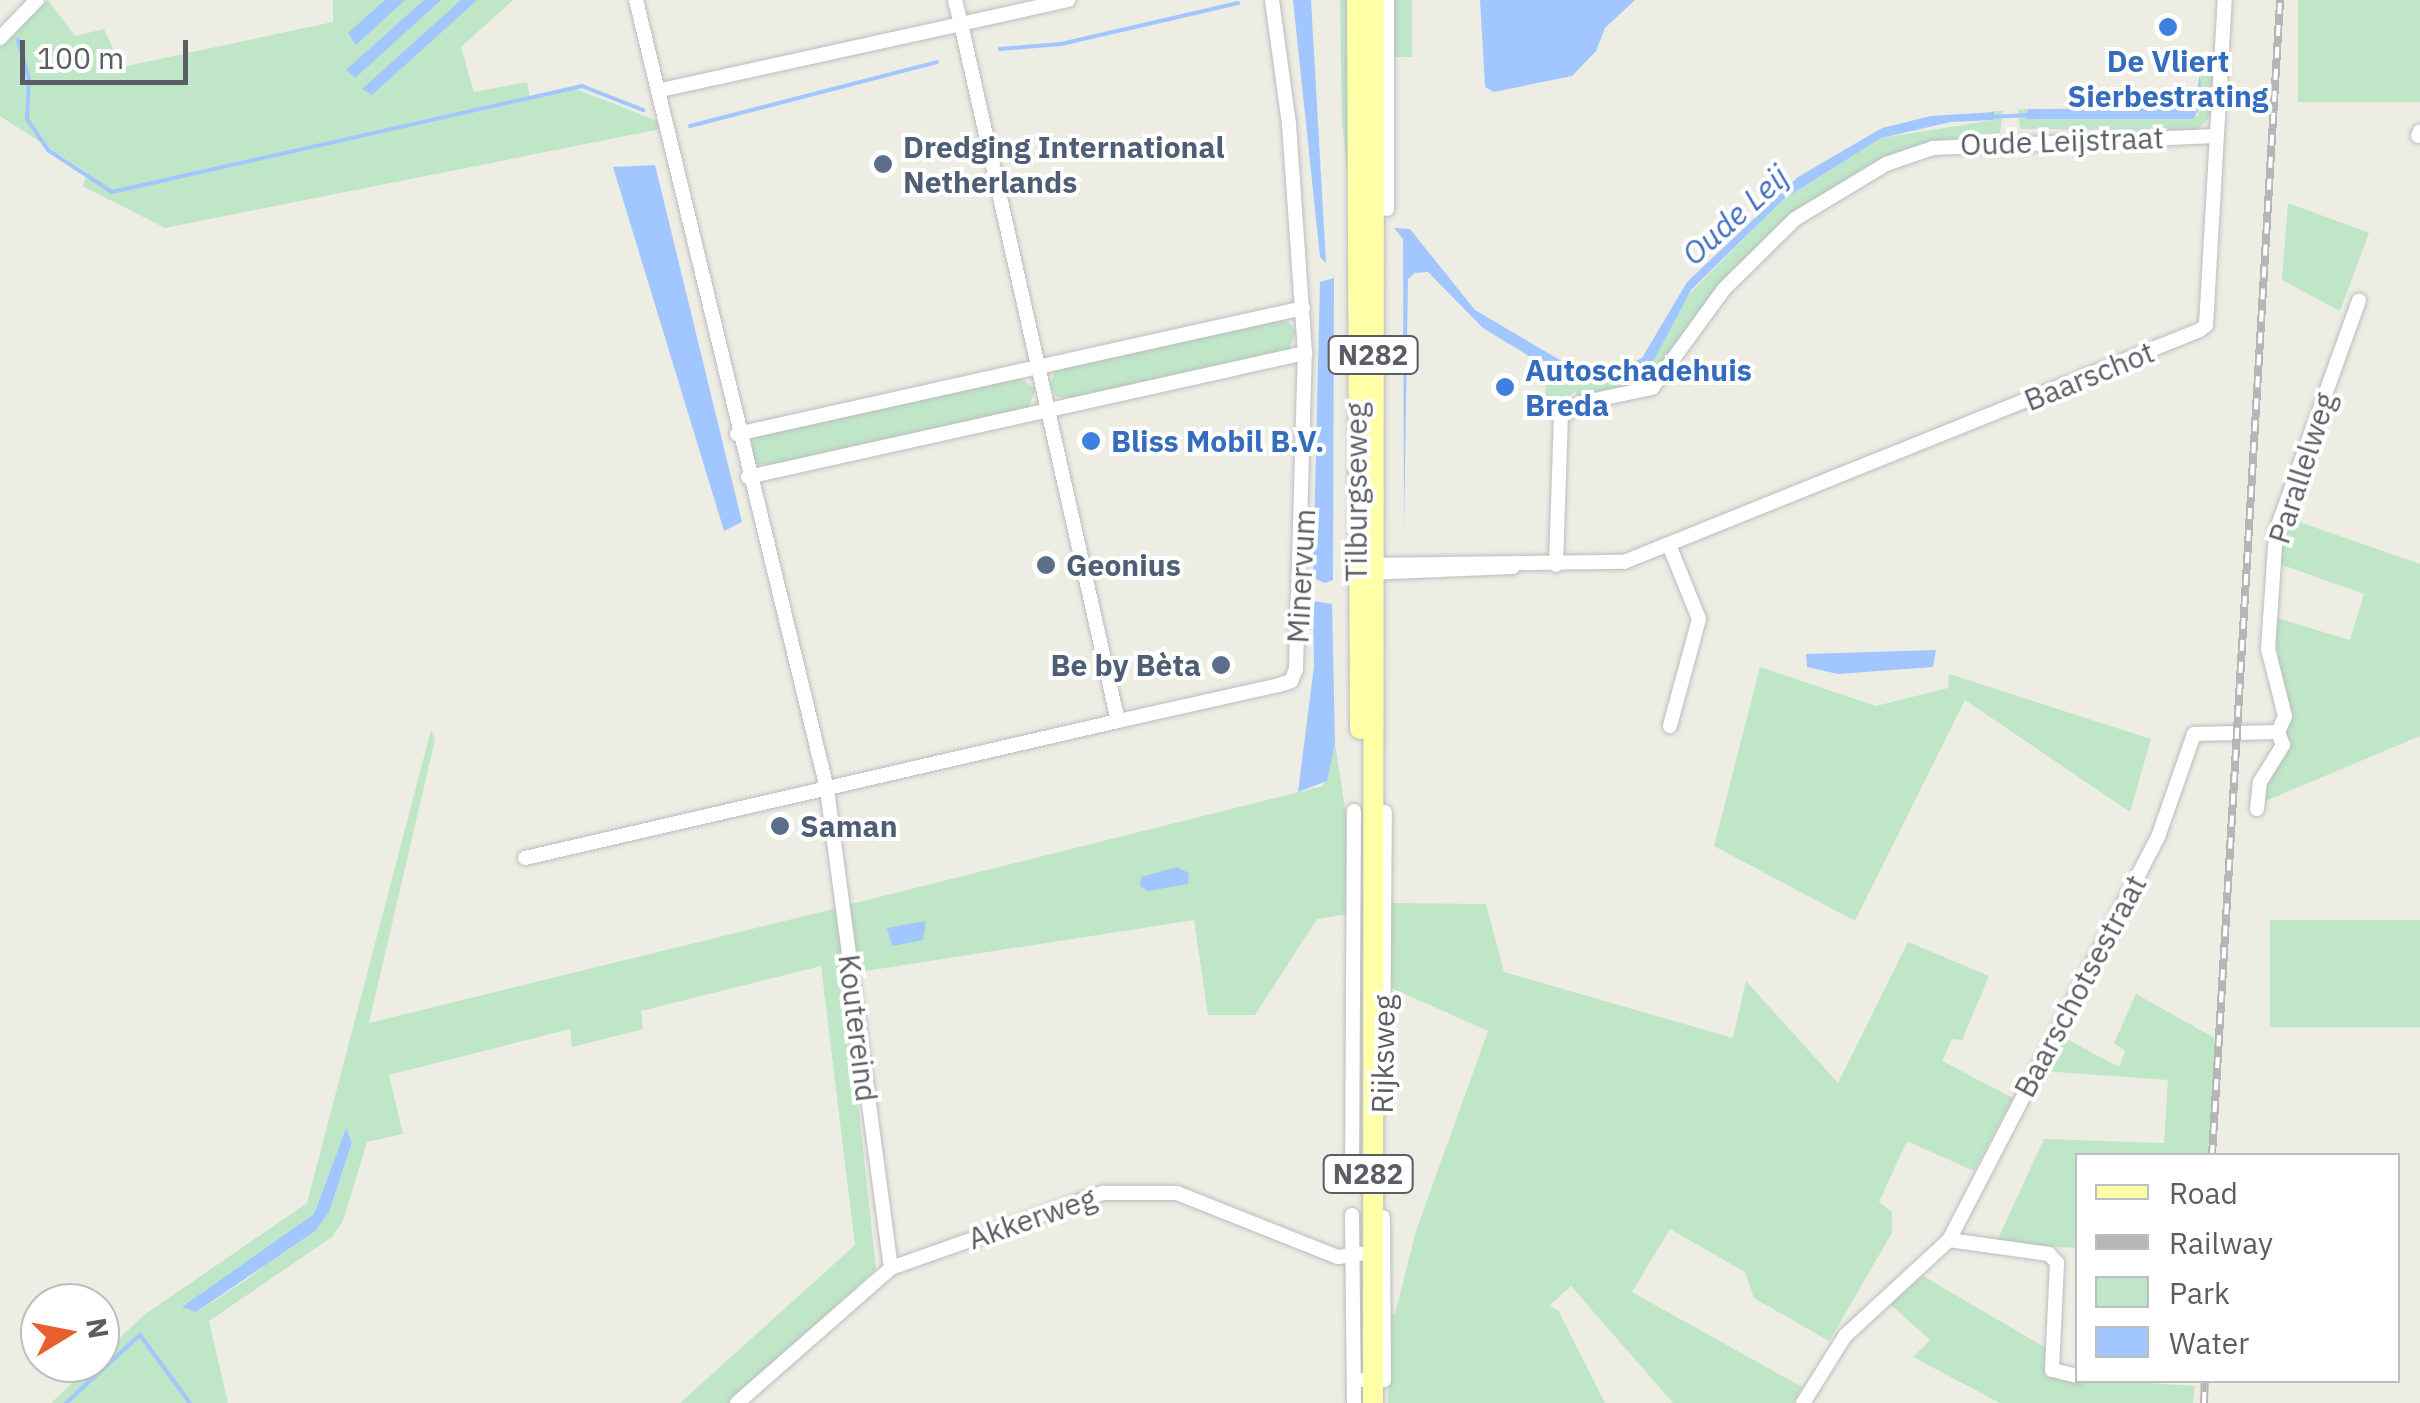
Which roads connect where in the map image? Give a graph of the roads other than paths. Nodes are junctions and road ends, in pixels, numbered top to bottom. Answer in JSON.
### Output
{"nodes":[{"id":1,"x":37,"y":0,"type":"edge"},
{"id":2,"x":636,"y":0,"type":"edge"},
{"id":3,"x":955,"y":0,"type":"edge"},
{"id":4,"x":1068,"y":0,"type":"edge"},
{"id":5,"x":1272,"y":0,"type":"edge"},
{"id":6,"x":1357,"y":0,"type":"edge"},
{"id":7,"x":1374,"y":0,"type":"edge"},
{"id":8,"x":1388,"y":0,"type":"edge"},
{"id":9,"x":2224,"y":0,"type":"edge"},
{"id":10,"x":961,"y":24,"type":"junction"},
{"id":11,"x":0,"y":38,"type":"edge"},
{"id":12,"x":661,"y":90,"type":"junction"},
{"id":13,"x":2216,"y":136,"type":"junction"},
{"id":14,"x":1387,"y":209,"type":"dead end"},
{"id":15,"x":2359,"y":300,"type":"dead end"},
{"id":16,"x":1303,"y":308,"type":"junction"},
{"id":17,"x":1305,"y":353,"type":"junction"},
{"id":18,"x":1038,"y":367,"type":"junction"},
{"id":19,"x":1047,"y":410,"type":"junction"},
{"id":20,"x":738,"y":434,"type":"junction"},
{"id":21,"x":748,"y":477,"type":"junction"},
{"id":22,"x":1669,"y":545,"type":"junction"},
{"id":23,"x":1556,"y":565,"type":"junction"},
{"id":24,"x":1367,"y":569,"type":"junction"},
{"id":25,"x":1118,"y":722,"type":"junction"},
{"id":26,"x":1670,"y":726,"type":"dead end"},
{"id":27,"x":2278,"y":732,"type":"junction"},
{"id":28,"x":828,"y":789,"type":"junction"},
{"id":29,"x":1369,"y":808,"type":"junction"},
{"id":30,"x":2257,"y":809,"type":"dead end"},
{"id":31,"x":525,"y":858,"type":"dead end"},
{"id":32,"x":1374,"y":957,"type":"junction"},
{"id":33,"x":1362,"y":1040,"type":"junction"},
{"id":34,"x":1352,"y":1184,"type":"dead end"},
{"id":35,"x":1352,"y":1215,"type":"dead end"},
{"id":36,"x":1949,"y":1240,"type":"junction"},
{"id":37,"x":1361,"y":1255,"type":"junction"},
{"id":38,"x":892,"y":1268,"type":"junction"},
{"id":39,"x":2075,"y":1375,"type":"edge"},
{"id":40,"x":1368,"y":1380,"type":"junction"},
{"id":41,"x":737,"y":1403,"type":"edge"},
{"id":42,"x":1354,"y":1403,"type":"edge"},
{"id":43,"x":1363,"y":1403,"type":"edge"},
{"id":44,"x":1372,"y":1403,"type":"edge"},
{"id":45,"x":1803,"y":1403,"type":"edge"}],
"edges":[{"from":1,"to":11,"type":"street"},
{"from":2,"to":12,"type":"street"},
{"from":3,"to":10,"type":"street"},
{"from":4,"to":10,"type":"street"},
{"from":5,"to":16,"type":"street","name":"Minervum"},
{"from":6,"to":24,"type":"main road","name":"Tilburgseweg","number":"N282"},
{"from":7,"to":24,"type":"main road","name":"Tilburgseweg","number":"N282"},
{"from":8,"to":14,"type":"street"},
{"from":9,"to":13,"type":"street","name":"Baarschot"},
{"from":10,"to":12,"type":"street"},
{"from":10,"to":18,"type":"street"},
{"from":12,"to":20,"type":"street"},
{"from":13,"to":22,"type":"street","name":"Baarschot"},
{"from":13,"to":23,"type":"street","name":"Oude Leijstraat"},
{"from":15,"to":27,"type":"street","name":"Parallelweg"},
{"from":16,"to":17,"type":"street","name":"Minervum"},
{"from":16,"to":18,"type":"street"},
{"from":17,"to":19,"type":"street"},
{"from":17,"to":25,"type":"street","name":"Minervum"},
{"from":18,"to":19,"type":"street"},
{"from":18,"to":20,"type":"street"},
{"from":19,"to":21,"type":"street"},
{"from":19,"to":25,"type":"street"},
{"from":20,"to":21,"type":"street"},
{"from":21,"to":28,"type":"street"},
{"from":22,"to":23,"type":"street","name":"Baarschot"},
{"from":22,"to":26,"type":"street"},
{"from":23,"to":24,"type":"street","name":"Baarschot"},
{"from":24,"to":29,"type":"main road","name":"Tilburgseweg","number":"N282"},
{"from":25,"to":28,"type":"street","name":"Minervum"},
{"from":27,"to":30,"type":"street","name":"Parallelweg"},
{"from":27,"to":36,"type":"street","name":"Baarschotsestraat"},
{"from":28,"to":31,"type":"street","name":"Minervum"},
{"from":28,"to":38,"type":"street","name":"Koutereind"},
{"from":29,"to":32,"type":"main road","name":"Rijksweg","number":"N282"},
{"from":29,"to":33,"type":"street","name":"Rijksweg"},
{"from":32,"to":33,"type":"main road","name":"Rijksweg","number":"N282"},
{"from":32,"to":40,"type":"street","name":"Rijksweg"},
{"from":33,"to":34,"type":"street","name":"Rijksweg"},
{"from":33,"to":37,"type":"main road","name":"Rijksweg","number":"N282"},
{"from":35,"to":37,"type":"street","name":"Rijksweg"},
{"from":36,"to":39,"type":"street"},
{"from":36,"to":45,"type":"street","name":"Baarschotsestraat"},
{"from":37,"to":38,"type":"street","name":"Akkerweg"},
{"from":37,"to":40,"type":"main road","name":"Rijksweg","number":"N282"},
{"from":37,"to":42,"type":"street","name":"Rijksweg"},
{"from":38,"to":41,"type":"street","name":"Akkerweg"},
{"from":40,"to":43,"type":"main road","name":"Rijksweg","number":"N282"},
{"from":40,"to":44,"type":"main road","name":"Rijksweg","number":"N282"}]}
